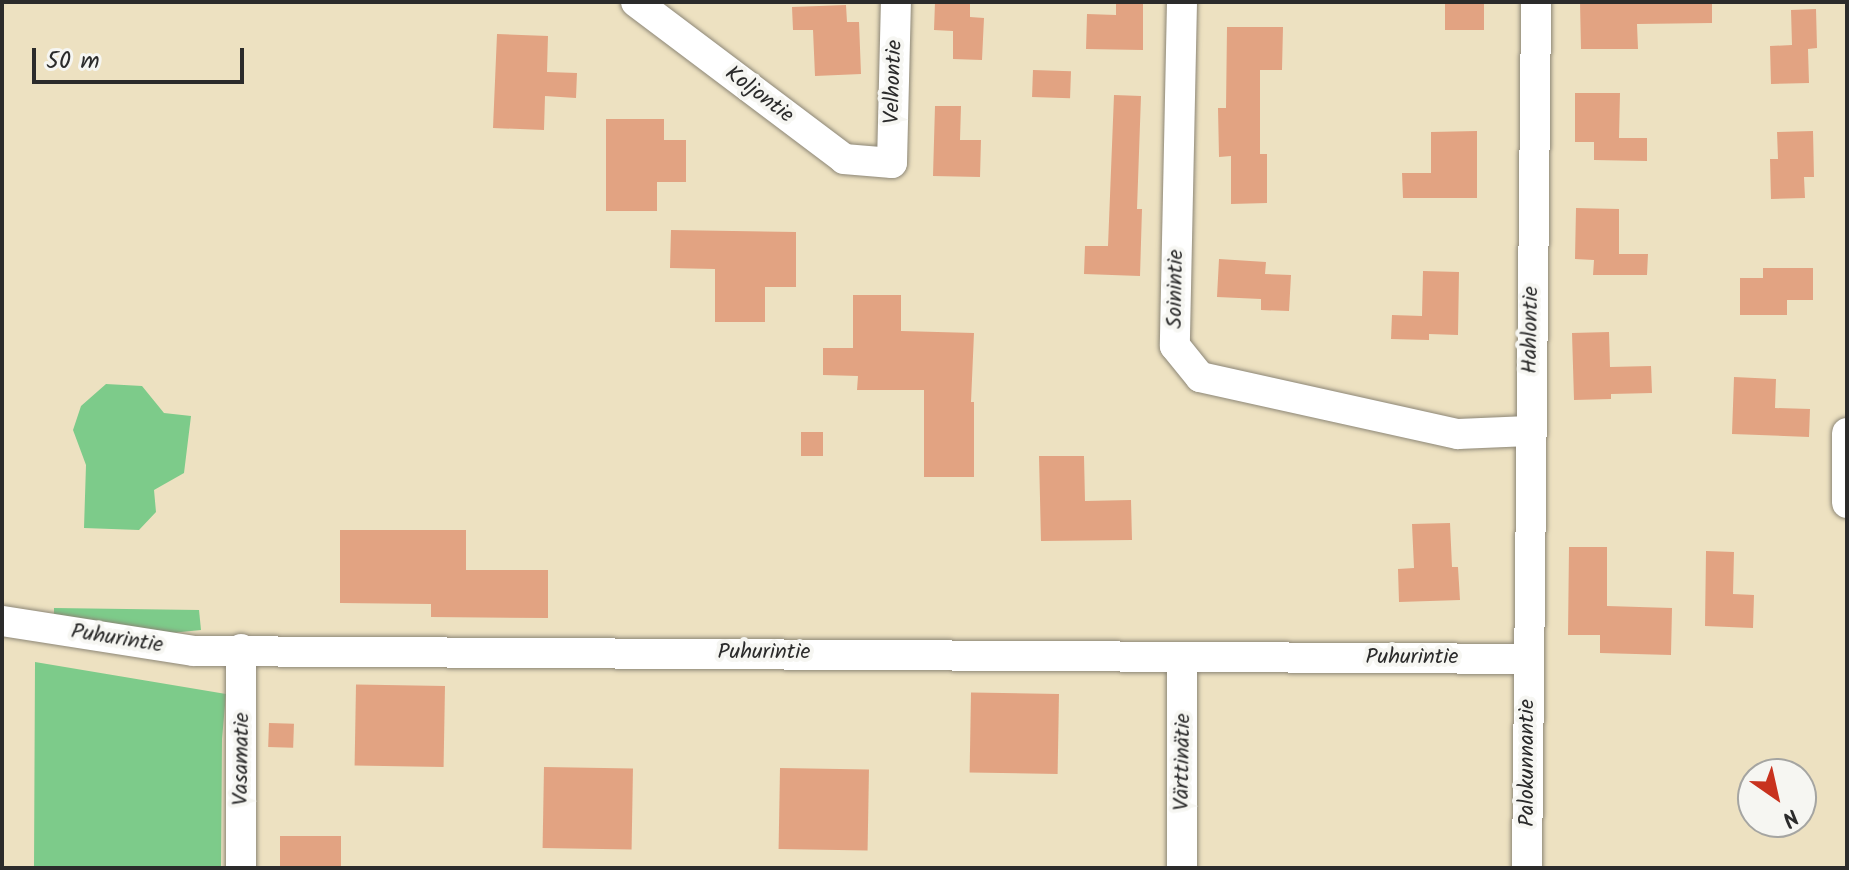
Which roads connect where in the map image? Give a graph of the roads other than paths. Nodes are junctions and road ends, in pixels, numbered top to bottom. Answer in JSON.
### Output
{"nodes":[{"id":1,"x":636,"y":2,"type":"edge"},
{"id":2,"x":896,"y":2,"type":"edge"},
{"id":3,"x":1182,"y":2,"type":"edge"},
{"id":4,"x":1536,"y":2,"type":"edge"},
{"id":5,"x":892,"y":163,"type":"joint"},
{"id":6,"x":1529,"y":431,"type":"junction"},
{"id":7,"x":1847,"y":433,"type":"edge"},
{"id":8,"x":1847,"y":503,"type":"edge"},
{"id":9,"x":2,"y":621,"type":"edge"},
{"id":10,"x":241,"y":649,"type":"junction"},
{"id":11,"x":1182,"y":657,"type":"junction"},
{"id":12,"x":1529,"y":659,"type":"junction"},
{"id":13,"x":241,"y":868,"type":"edge"},
{"id":14,"x":1182,"y":868,"type":"edge"},
{"id":15,"x":1527,"y":868,"type":"edge"}],
"edges":[{"from":1,"to":5,"type":"street","name":"Koljontie"},
{"from":2,"to":5,"type":"street","name":"Velhontie"},
{"from":3,"to":6,"type":"street","name":"Soinintie"},
{"from":4,"to":6,"type":"street","name":"Hahlontie"},
{"from":6,"to":12,"type":"street","name":"Hahlontie"},
{"from":7,"to":8,"type":"street"},
{"from":9,"to":10,"type":"street","name":"Puhurintie"},
{"from":10,"to":11,"type":"street","name":"Puhurintie"},
{"from":10,"to":13,"type":"street","name":"Vasamatie"},
{"from":11,"to":12,"type":"street","name":"Puhurintie"},
{"from":11,"to":14,"type":"street","name":"Värttinätie"},
{"from":12,"to":15,"type":"street","name":"Palokunnantie"}]}
